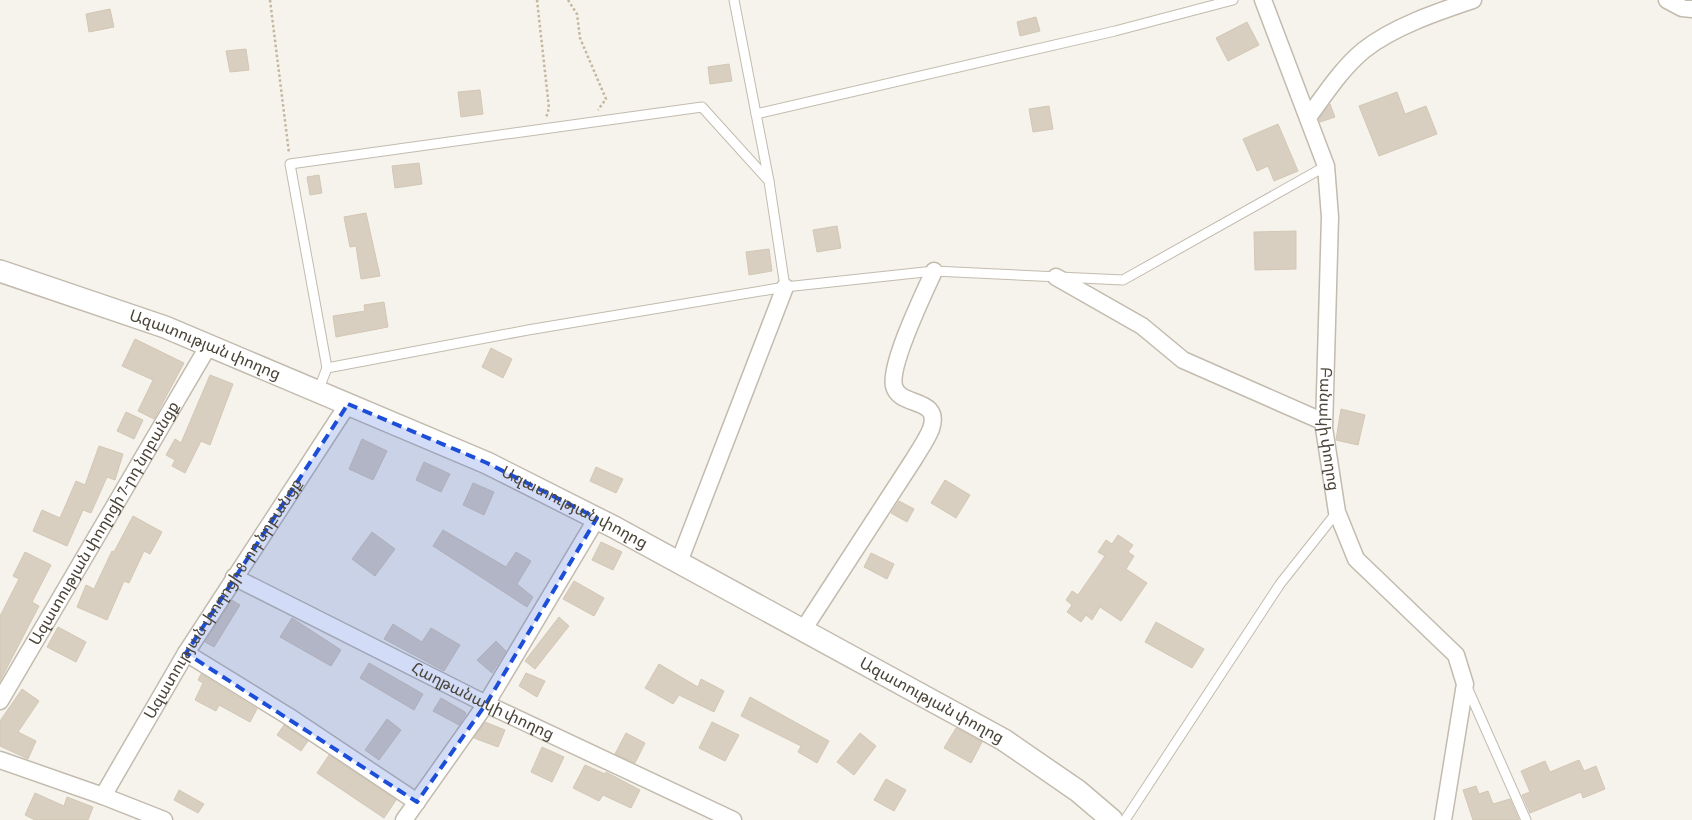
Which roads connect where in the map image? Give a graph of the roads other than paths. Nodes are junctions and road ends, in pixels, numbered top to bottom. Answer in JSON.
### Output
{"nodes":[{"id":1,"x":734,"y":0,"type":"edge"},
{"id":2,"x":1233,"y":0,"type":"edge"},
{"id":3,"x":1263,"y":0,"type":"edge"},
{"id":4,"x":1473,"y":0,"type":"edge"},
{"id":5,"x":1667,"y":0,"type":"edge"},
{"id":6,"x":1692,"y":9,"type":"edge"},
{"id":7,"x":756,"y":114,"type":"junction"},
{"id":8,"x":1309,"y":116,"type":"junction"},
{"id":9,"x":1326,"y":166,"type":"junction"},
{"id":10,"x":769,"y":181,"type":"junction"},
{"id":11,"x":0,"y":271,"type":"edge"},
{"id":12,"x":934,"y":271,"type":"junction"},
{"id":13,"x":1056,"y":277,"type":"junction"},
{"id":14,"x":785,"y":287,"type":"junction"},
{"id":15,"x":209,"y":345,"type":"junction"},
{"id":16,"x":327,"y":368,"type":"junction"},
{"id":17,"x":318,"y":391,"type":"junction"},
{"id":18,"x":348,"y":404,"type":"junction"},
{"id":19,"x":1324,"y":422,"type":"junction"},
{"id":20,"x":1336,"y":512,"type":"junction"},
{"id":21,"x":597,"y":518,"type":"junction"},
{"id":22,"x":679,"y":562,"type":"junction"},
{"id":23,"x":234,"y":577,"type":"junction"},
{"id":24,"x":803,"y":630,"type":"junction"},
{"id":25,"x":186,"y":653,"type":"junction"},
{"id":26,"x":1466,"y":684,"type":"junction"},
{"id":27,"x":0,"y":701,"type":"edge"},
{"id":28,"x":486,"y":704,"type":"junction"},
{"id":29,"x":0,"y":760,"type":"edge"},
{"id":30,"x":103,"y":796,"type":"junction"},
{"id":31,"x":417,"y":802,"type":"junction"},
{"id":32,"x":164,"y":820,"type":"edge"},
{"id":33,"x":404,"y":820,"type":"edge"},
{"id":34,"x":734,"y":820,"type":"edge"},
{"id":35,"x":1112,"y":820,"type":"edge"},
{"id":36,"x":1125,"y":820,"type":"edge"},
{"id":37,"x":1443,"y":820,"type":"edge"},
{"id":38,"x":1526,"y":820,"type":"edge"}],
"edges":[{"from":1,"to":7,"type":"lane"},
{"from":2,"to":7,"type":"lane"},
{"from":3,"to":8,"type":"street","name":"Բանակի փողոց"},
{"from":4,"to":8,"type":"street"},
{"from":5,"to":6,"type":"street"},
{"from":7,"to":10,"type":"lane"},
{"from":8,"to":9,"type":"street","name":"Բանակի փողոց"},
{"from":9,"to":13,"type":"lane"},
{"from":9,"to":19,"type":"street","name":"Բանակի փողոց"},
{"from":10,"to":14,"type":"lane"},
{"from":10,"to":16,"type":"lane"},
{"from":11,"to":15,"type":"street","name":"Ազատության փողոց"},
{"from":12,"to":13,"type":"lane"},
{"from":12,"to":14,"type":"lane"},
{"from":12,"to":24,"type":"street"},
{"from":13,"to":19,"type":"street"},
{"from":14,"to":16,"type":"lane"},
{"from":14,"to":22,"type":"street"},
{"from":15,"to":17,"type":"street","name":"Ազատության փողոց"},
{"from":15,"to":27,"type":"street","name":"Ազատության փողոցի 7-րդ նրբանցք"},
{"from":16,"to":17,"type":"lane"},
{"from":17,"to":18,"type":"street","name":"Ազատության փողոց"},
{"from":18,"to":21,"type":"street","name":"Ազատության փողոց"},
{"from":18,"to":23,"type":"street","name":"Ազատության փողոցի 8-րդ նրբանցք"},
{"from":19,"to":20,"type":"street","name":"Բանակի փողոց"},
{"from":20,"to":26,"type":"street","name":"Բանակի փողոց"},
{"from":20,"to":36,"type":"lane"},
{"from":21,"to":22,"type":"street","name":"Ազատության փողոց"},
{"from":21,"to":28,"type":"street"},
{"from":22,"to":24,"type":"street","name":"Ազատության փողոց"},
{"from":23,"to":25,"type":"street","name":"Ազատության փողոցի 8-րդ նրբանցք"},
{"from":23,"to":28,"type":"street","name":"Հաղթանակի փողոց"},
{"from":24,"to":35,"type":"street","name":"Ազատության փողոց"},
{"from":25,"to":30,"type":"street","name":"Ազատության փողոցի 8-րդ նրբանցք"},
{"from":25,"to":31,"type":"street"},
{"from":26,"to":37,"type":"street","name":"Բանակի փողոց"},
{"from":26,"to":38,"type":"lane"},
{"from":28,"to":31,"type":"street"},
{"from":28,"to":34,"type":"street","name":"Հաղթանակի փողոց"},
{"from":29,"to":30,"type":"street"},
{"from":30,"to":32,"type":"street"},
{"from":31,"to":33,"type":"street"}]}
